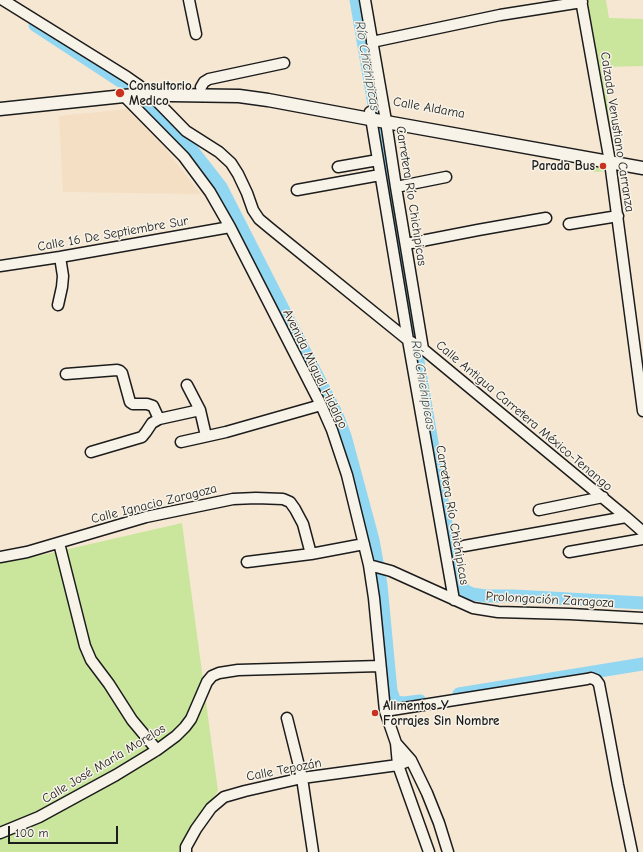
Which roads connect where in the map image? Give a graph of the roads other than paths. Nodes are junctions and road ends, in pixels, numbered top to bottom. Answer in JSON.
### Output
{"nodes":[{"id":1,"x":3,"y":0,"type":"edge"},
{"id":2,"x":189,"y":0,"type":"edge"},
{"id":3,"x":365,"y":0,"type":"edge"},
{"id":4,"x":582,"y":1,"type":"edge"},
{"id":5,"x":196,"y":34,"type":"dead end"},
{"id":6,"x":372,"y":42,"type":"junction"},
{"id":7,"x":284,"y":63,"type":"dead end"},
{"id":8,"x":201,"y":87,"type":"junction"},
{"id":9,"x":162,"y":92,"type":"junction"},
{"id":10,"x":136,"y":95,"type":"junction"},
{"id":11,"x":0,"y":109,"type":"edge"},
{"id":12,"x":371,"y":116,"type":"junction"},
{"id":13,"x":386,"y":118,"type":"junction"},
{"id":14,"x":610,"y":159,"type":"junction"},
{"id":15,"x":378,"y":160,"type":"junction"},
{"id":16,"x":643,"y":161,"type":"edge"},
{"id":17,"x":338,"y":167,"type":"dead end"},
{"id":18,"x":643,"y":168,"type":"edge"},
{"id":19,"x":380,"y":175,"type":"junction"},
{"id":20,"x":446,"y":177,"type":"dead end"},
{"id":21,"x":396,"y":187,"type":"junction"},
{"id":22,"x":297,"y":190,"type":"dead end"},
{"id":23,"x":618,"y":216,"type":"junction"},
{"id":24,"x":546,"y":218,"type":"dead end"},
{"id":25,"x":570,"y":224,"type":"dead end"},
{"id":26,"x":230,"y":227,"type":"junction"},
{"id":27,"x":406,"y":244,"type":"junction"},
{"id":28,"x":60,"y":257,"type":"junction"},
{"id":29,"x":0,"y":266,"type":"edge"},
{"id":30,"x":58,"y":305,"type":"dead end"},
{"id":31,"x":408,"y":340,"type":"junction"},
{"id":32,"x":421,"y":348,"type":"junction"},
{"id":33,"x":66,"y":374,"type":"dead end"},
{"id":34,"x":187,"y":384,"type":"dead end"},
{"id":35,"x":321,"y":405,"type":"junction"},
{"id":36,"x":200,"y":410,"type":"junction"},
{"id":37,"x":643,"y":410,"type":"edge"},
{"id":38,"x":159,"y":419,"type":"junction"},
{"id":39,"x":206,"y":436,"type":"junction"},
{"id":40,"x":181,"y":442,"type":"dead end"},
{"id":41,"x":91,"y":452,"type":"dead end"},
{"id":42,"x":602,"y":497,"type":"junction"},
{"id":43,"x":539,"y":510,"type":"dead end"},
{"id":44,"x":626,"y":517,"type":"junction"},
{"id":45,"x":643,"y":532,"type":"edge"},
{"id":46,"x":643,"y":539,"type":"edge"},
{"id":47,"x":59,"y":543,"type":"junction"},
{"id":48,"x":364,"y":544,"type":"junction"},
{"id":49,"x":464,"y":546,"type":"dead end"},
{"id":50,"x":569,"y":552,"type":"dead end"},
{"id":51,"x":311,"y":554,"type":"junction"},
{"id":52,"x":0,"y":557,"type":"edge"},
{"id":53,"x":247,"y":562,"type":"dead end"},
{"id":54,"x":374,"y":566,"type":"junction"},
{"id":55,"x":454,"y":600,"type":"junction"},
{"id":56,"x":643,"y":618,"type":"edge"},
{"id":57,"x":380,"y":666,"type":"junction"},
{"id":58,"x":385,"y":711,"type":"junction"},
{"id":59,"x":287,"y":718,"type":"dead end"},
{"id":60,"x":396,"y":743,"type":"junction"},
{"id":61,"x":157,"y":750,"type":"junction"},
{"id":62,"x":411,"y":760,"type":"junction"},
{"id":63,"x":398,"y":765,"type":"junction"},
{"id":64,"x":302,"y":778,"type":"junction"},
{"id":65,"x":0,"y":833,"type":"edge"},
{"id":66,"x":186,"y":849,"type":"edge"},
{"id":67,"x":313,"y":852,"type":"edge"},
{"id":68,"x":429,"y":852,"type":"edge"},
{"id":69,"x":448,"y":852,"type":"edge"},
{"id":70,"x":632,"y":852,"type":"edge"}],
"edges":[{"from":1,"to":10,"type":"street"},
{"from":2,"to":5,"type":"street"},
{"from":3,"to":6,"type":"street","name":"Carretera Río Chichipicas"},
{"from":4,"to":6,"type":"street"},
{"from":4,"to":14,"type":"street","name":"Calzada Venustiano Carranza"},
{"from":6,"to":13,"type":"street","name":"Carretera Río Chichipicas"},
{"from":7,"to":8,"type":"street"},
{"from":8,"to":9,"type":"main road","name":"Calle Aldama"},
{"from":8,"to":12,"type":"main road","name":"Calle Aldama"},
{"from":9,"to":10,"type":"main road","name":"Calle Aldama"},
{"from":9,"to":12,"type":"main road","name":"Calle Aldama"},
{"from":10,"to":11,"type":"main road","name":"Calle Aldama"},
{"from":10,"to":26,"type":"street","name":"Avenida Miguel Hidalgo"},
{"from":10,"to":31,"type":"street","name":"Calle Antigua Carretera México-Tenango"},
{"from":12,"to":13,"type":"main road","name":"Calle Aldama"},
{"from":12,"to":15,"type":"street","name":"Carretera Río Chichipicas"},
{"from":13,"to":14,"type":"main road","name":"Calle Aldama"},
{"from":13,"to":21,"type":"street","name":"Carretera Río Chichipicas"},
{"from":14,"to":16,"type":"main road","name":"Calle Aldama"},
{"from":14,"to":18,"type":"main road","name":"Calle Aldama"},
{"from":14,"to":23,"type":"street","name":"Calzada Venustiano Carranza"},
{"from":15,"to":17,"type":"street"},
{"from":15,"to":19,"type":"street","name":"Carretera Río Chichipicas"},
{"from":19,"to":22,"type":"street"},
{"from":19,"to":31,"type":"street","name":"Carretera Río Chichipicas"},
{"from":20,"to":21,"type":"street"},
{"from":21,"to":27,"type":"street","name":"Carretera Río Chichipicas"},
{"from":23,"to":25,"type":"street"},
{"from":23,"to":37,"type":"street","name":"Calzada Venustiano Carranza"},
{"from":24,"to":27,"type":"street"},
{"from":26,"to":28,"type":"street","name":"Calle 16 De Septiembre Sur"},
{"from":26,"to":35,"type":"street","name":"Avenida Miguel Hidalgo"},
{"from":27,"to":32,"type":"street","name":"Carretera Río Chichipicas"},
{"from":28,"to":29,"type":"street","name":"Calle 16 De Septiembre Sur"},
{"from":28,"to":30,"type":"street"},
{"from":31,"to":32,"type":"street","name":"Calle Antigua Carretera México-Tenango"},
{"from":31,"to":55,"type":"street","name":"Carretera Río Chichipicas"},
{"from":32,"to":42,"type":"street","name":"Calle Antigua Carretera México-Tenango"},
{"from":33,"to":38,"type":"street"},
{"from":34,"to":36,"type":"street"},
{"from":35,"to":39,"type":"street"},
{"from":35,"to":48,"type":"street","name":"Avenida Miguel Hidalgo"},
{"from":36,"to":38,"type":"street"},
{"from":36,"to":39,"type":"street"},
{"from":38,"to":41,"type":"street"},
{"from":39,"to":40,"type":"street"},
{"from":42,"to":43,"type":"street"},
{"from":42,"to":44,"type":"street","name":"Calle Antigua Carretera México-Tenango"},
{"from":44,"to":45,"type":"street","name":"Calle Antigua Carretera México-Tenango"},
{"from":44,"to":49,"type":"street"},
{"from":46,"to":50,"type":"street"},
{"from":47,"to":51,"type":"street","name":"Calle Ignacio Zaragoza"},
{"from":47,"to":52,"type":"street","name":"Calle Ignacio Zaragoza"},
{"from":47,"to":61,"type":"street"},
{"from":48,"to":51,"type":"street"},
{"from":48,"to":54,"type":"street","name":"Avenida Miguel Hidalgo"},
{"from":51,"to":53,"type":"street"},
{"from":54,"to":55,"type":"street","name":"Prolongación Zaragoza"},
{"from":54,"to":57,"type":"street","name":"Avenida Miguel Hidalgo"},
{"from":55,"to":56,"type":"street","name":"Prolongación Zaragoza"},
{"from":57,"to":58,"type":"street","name":"Avenida Miguel Hidalgo"},
{"from":57,"to":61,"type":"street","name":"Calle José María Morelos"},
{"from":58,"to":60,"type":"street","name":"Avenida Miguel Hidalgo"},
{"from":58,"to":70,"type":"street"},
{"from":59,"to":64,"type":"street"},
{"from":60,"to":62,"type":"street","name":"Avenida Miguel Hidalgo"},
{"from":60,"to":63,"type":"street","name":"Avenida Miguel Hidalgo"},
{"from":61,"to":65,"type":"street","name":"Calle José María Morelos"},
{"from":62,"to":63,"type":"street","name":"Calle Tepozán"},
{"from":62,"to":69,"type":"street","name":"Avenida Miguel Hidalgo"},
{"from":63,"to":64,"type":"street","name":"Calle Tepozán"},
{"from":63,"to":68,"type":"street","name":"Avenida Miguel Hidalgo"},
{"from":64,"to":66,"type":"street","name":"Calle Tepozán"},
{"from":64,"to":67,"type":"street"}]}
